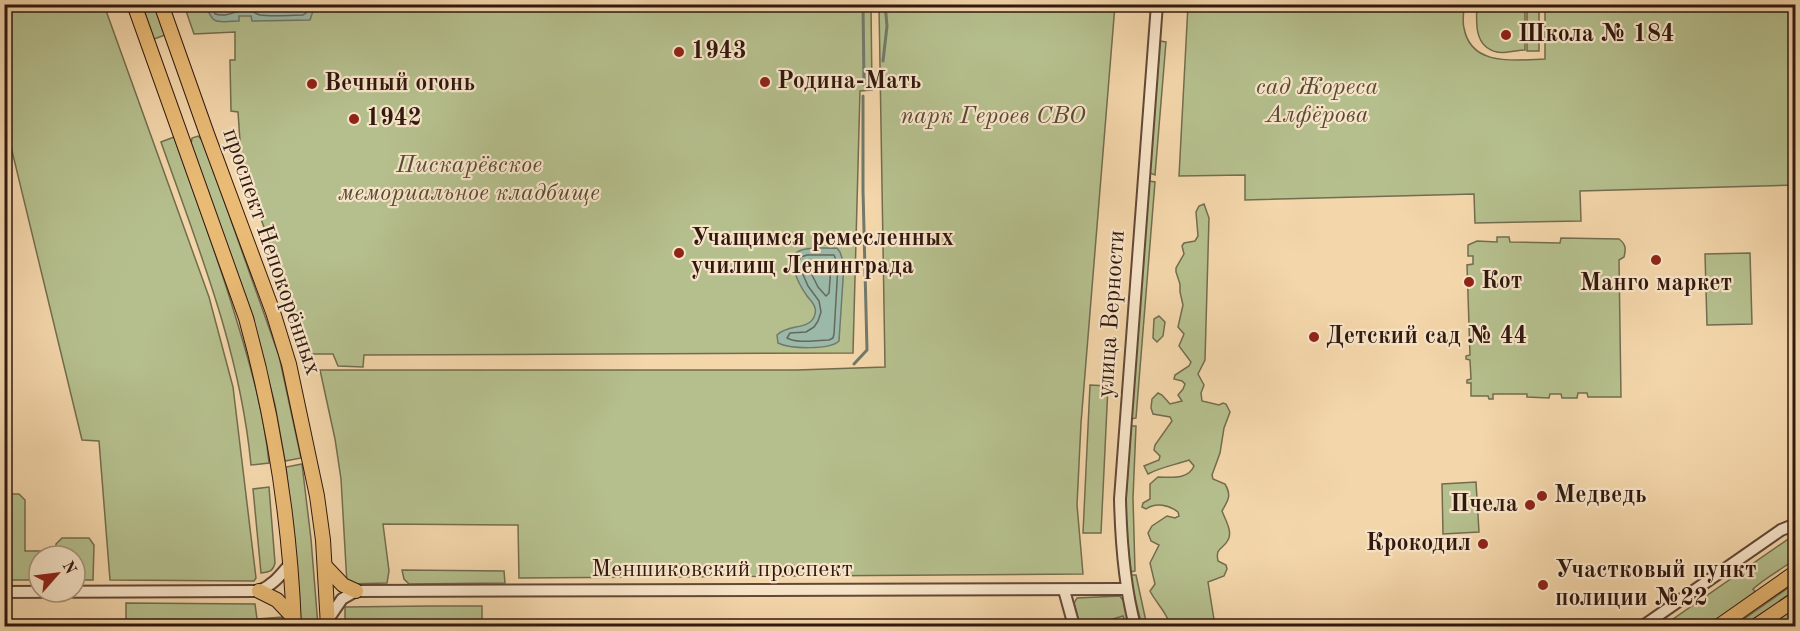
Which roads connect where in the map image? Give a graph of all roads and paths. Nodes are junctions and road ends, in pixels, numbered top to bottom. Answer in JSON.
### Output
{"nodes":[{"id":1,"x":134,"y":4,"type":"edge"},
{"id":2,"x":161,"y":4,"type":"edge"},
{"id":3,"x":1157,"y":4,"type":"edge"},
{"id":4,"x":1796,"y":524,"type":"edge"},
{"id":5,"x":290,"y":564,"type":"junction"},
{"id":6,"x":325,"y":566,"type":"junction"},
{"id":7,"x":1796,"y":572,"type":"edge"},
{"id":8,"x":1127,"y":589,"type":"junction"},
{"id":9,"x":259,"y":591,"type":"junction"},
{"id":10,"x":356,"y":591,"type":"junction"},
{"id":11,"x":1064,"y":591,"type":"junction"},
{"id":12,"x":4,"y":592,"type":"edge"},
{"id":13,"x":1796,"y":599,"type":"edge"},
{"id":14,"x":293,"y":622,"type":"edge"},
{"id":15,"x":329,"y":622,"type":"edge"},
{"id":16,"x":1074,"y":627,"type":"edge"},
{"id":17,"x":1135,"y":627,"type":"edge"},
{"id":18,"x":1643,"y":627,"type":"edge"},
{"id":19,"x":1719,"y":627,"type":"edge"},
{"id":20,"x":1756,"y":627,"type":"edge"}],
"edges":[{"from":1,"to":5,"type":"main road","name":"проспект Непокорённых"},
{"from":2,"to":6,"type":"main road","name":"проспект Непокорённых"},
{"from":3,"to":8,"type":"street","name":"улица Верности"},
{"from":4,"to":18,"type":"street"},
{"from":5,"to":9,"type":"street"},
{"from":5,"to":14,"type":"main road","name":"проспект Непокорённых"},
{"from":6,"to":10,"type":"main road"},
{"from":6,"to":15,"type":"main road","name":"проспект Непокорённых"},
{"from":7,"to":19,"type":"main road"},
{"from":8,"to":11,"type":"street","name":"Меншиковский проспект"},
{"from":8,"to":17,"type":"street","name":"улица Верности"},
{"from":9,"to":12,"type":"street"},
{"from":9,"to":14,"type":"main road"},
{"from":10,"to":11,"type":"street","name":"Меншиковский проспект"},
{"from":10,"to":15,"type":"street"},
{"from":11,"to":16,"type":"street"},
{"from":13,"to":20,"type":"main road"}]}
